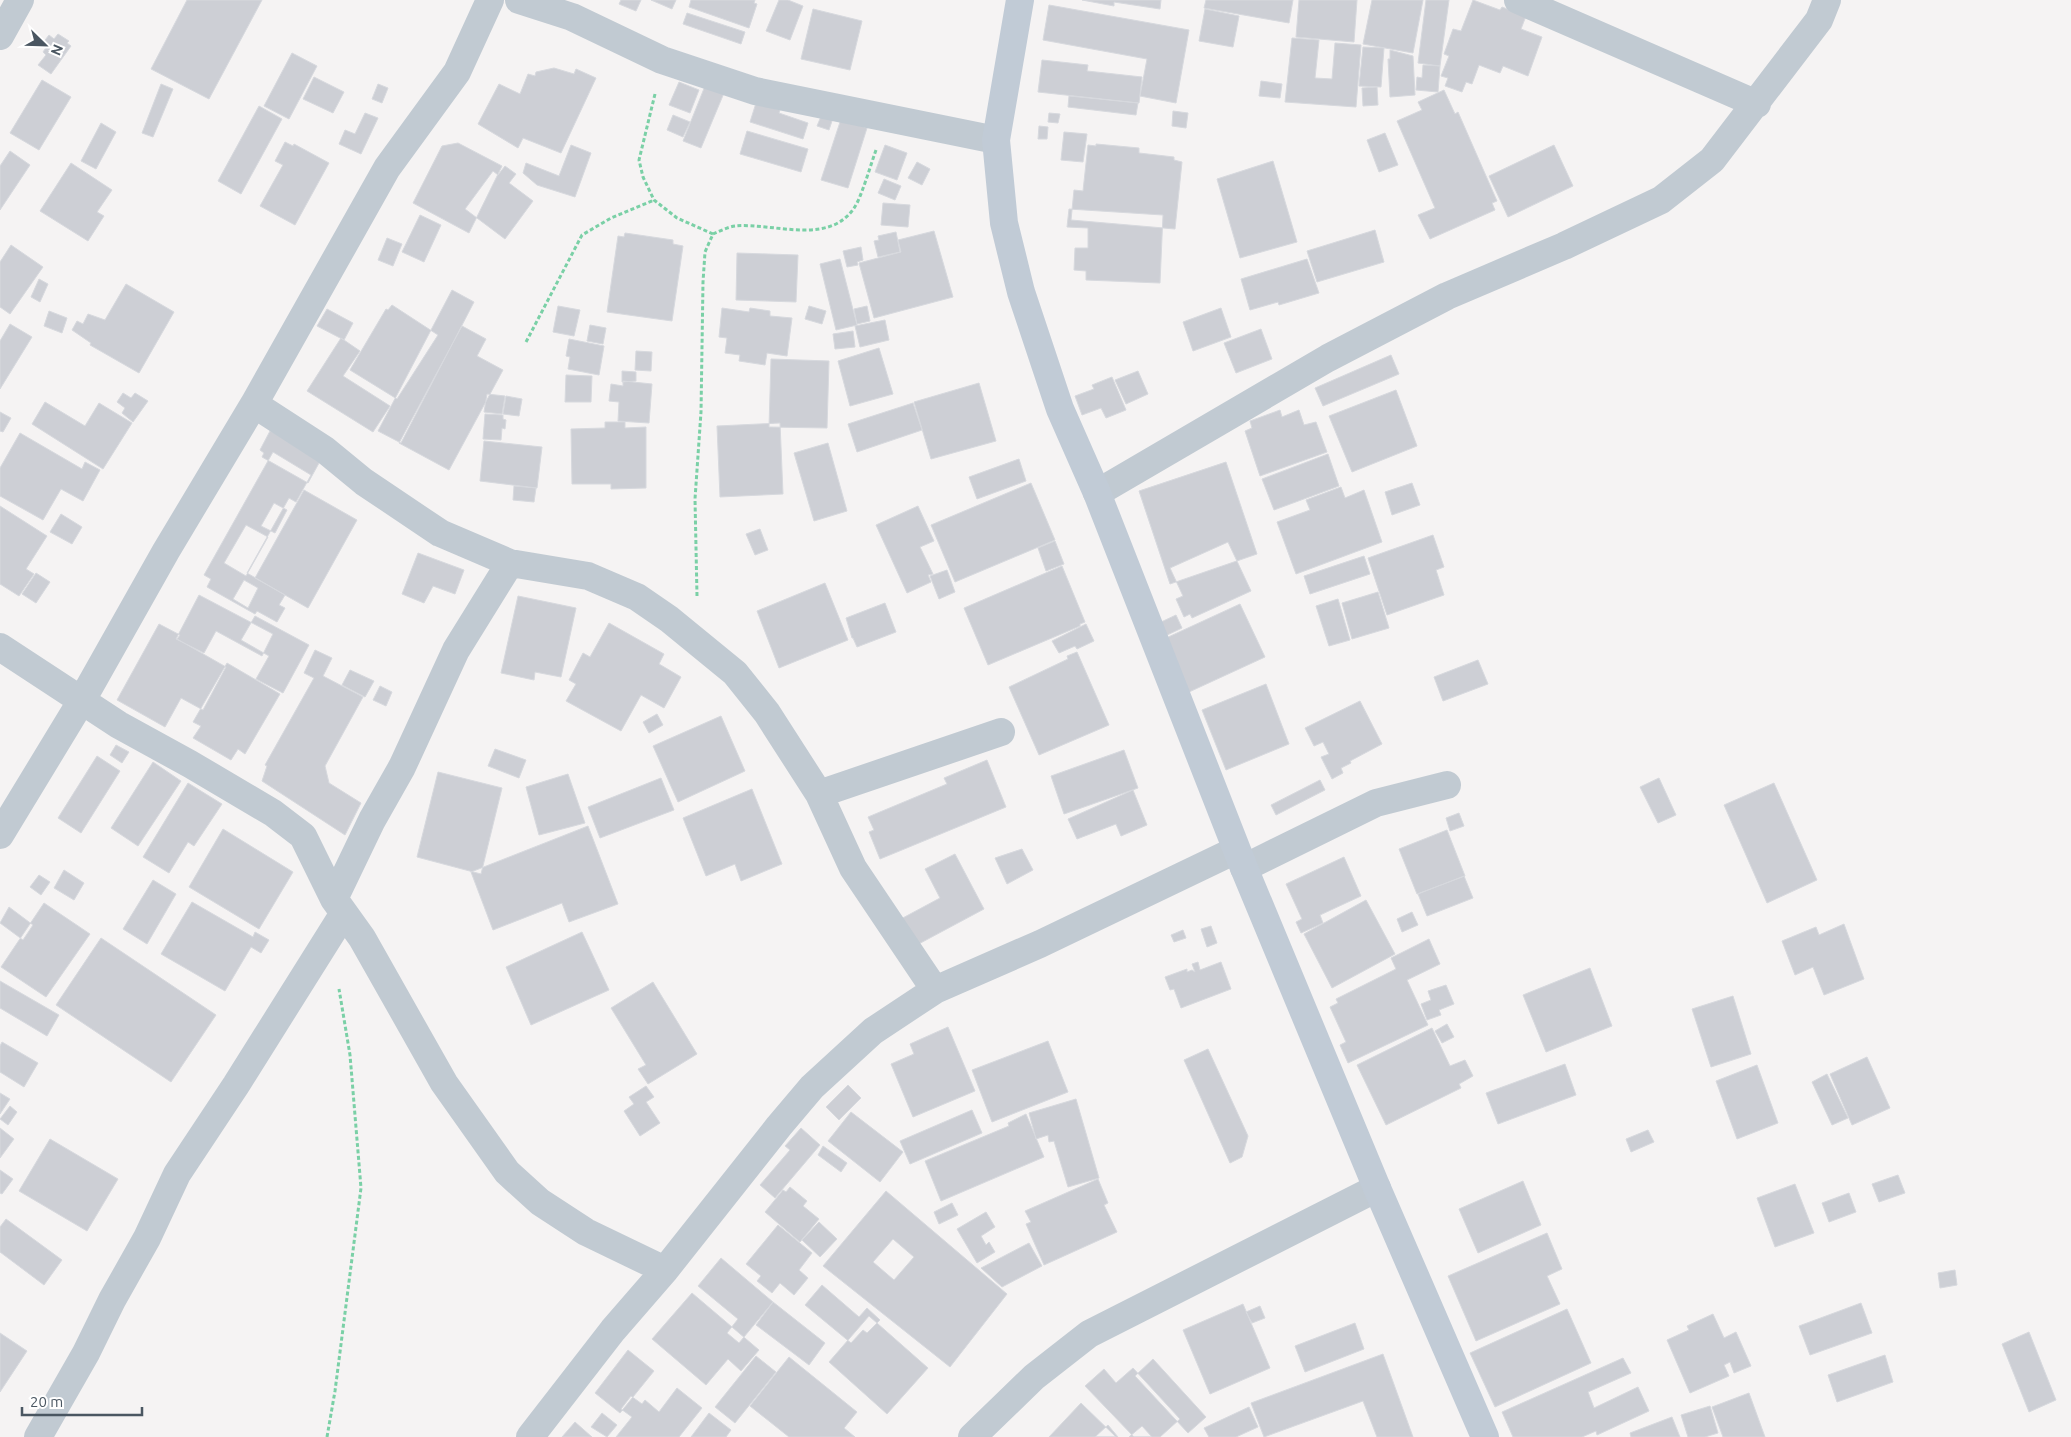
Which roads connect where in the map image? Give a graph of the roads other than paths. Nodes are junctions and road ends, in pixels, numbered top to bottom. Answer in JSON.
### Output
{"nodes":[{"id":1,"x":20,"y":0,"type":"edge"},
{"id":2,"x":490,"y":0,"type":"edge"},
{"id":3,"x":519,"y":0,"type":"edge"},
{"id":4,"x":1020,"y":0,"type":"edge"},
{"id":5,"x":1518,"y":0,"type":"edge"},
{"id":6,"x":1826,"y":0,"type":"edge"},
{"id":7,"x":0,"y":36,"type":"edge"},
{"id":8,"x":1757,"y":104,"type":"junction"},
{"id":9,"x":996,"y":140,"type":"junction"},
{"id":10,"x":254,"y":404,"type":"junction"},
{"id":11,"x":1096,"y":493,"type":"junction"},
{"id":12,"x":510,"y":563,"type":"junction"},
{"id":13,"x":0,"y":647,"type":"edge"},
{"id":14,"x":82,"y":700,"type":"junction"},
{"id":15,"x":1001,"y":732,"type":"dead end"},
{"id":16,"x":1447,"y":785,"type":"dead end"},
{"id":17,"x":819,"y":794,"type":"junction"},
{"id":18,"x":0,"y":835,"type":"edge"},
{"id":19,"x":1240,"y":859,"type":"junction"},
{"id":20,"x":339,"y":906,"type":"junction"},
{"id":21,"x":935,"y":990,"type":"junction"},
{"id":22,"x":1377,"y":1188,"type":"junction"},
{"id":23,"x":666,"y":1270,"type":"junction"},
{"id":24,"x":38,"y":1437,"type":"edge"},
{"id":25,"x":530,"y":1437,"type":"edge"},
{"id":26,"x":972,"y":1437,"type":"edge"},
{"id":27,"x":1485,"y":1437,"type":"edge"}],
"edges":[{"from":1,"to":7,"type":"street"},
{"from":2,"to":10,"type":"street"},
{"from":3,"to":9,"type":"street"},
{"from":4,"to":9,"type":"main road"},
{"from":5,"to":8,"type":"street"},
{"from":6,"to":8,"type":"street"},
{"from":8,"to":11,"type":"street"},
{"from":9,"to":11,"type":"main road"},
{"from":10,"to":12,"type":"street"},
{"from":10,"to":14,"type":"street"},
{"from":11,"to":19,"type":"main road"},
{"from":12,"to":17,"type":"street"},
{"from":12,"to":20,"type":"street"},
{"from":13,"to":14,"type":"street"},
{"from":14,"to":18,"type":"street"},
{"from":14,"to":20,"type":"street"},
{"from":15,"to":17,"type":"street"},
{"from":16,"to":19,"type":"street"},
{"from":17,"to":21,"type":"street"},
{"from":19,"to":21,"type":"street"},
{"from":19,"to":22,"type":"main road"},
{"from":20,"to":23,"type":"street"},
{"from":20,"to":24,"type":"street"},
{"from":21,"to":23,"type":"street"},
{"from":22,"to":26,"type":"street"},
{"from":22,"to":27,"type":"main road"},
{"from":23,"to":25,"type":"street"}]}
